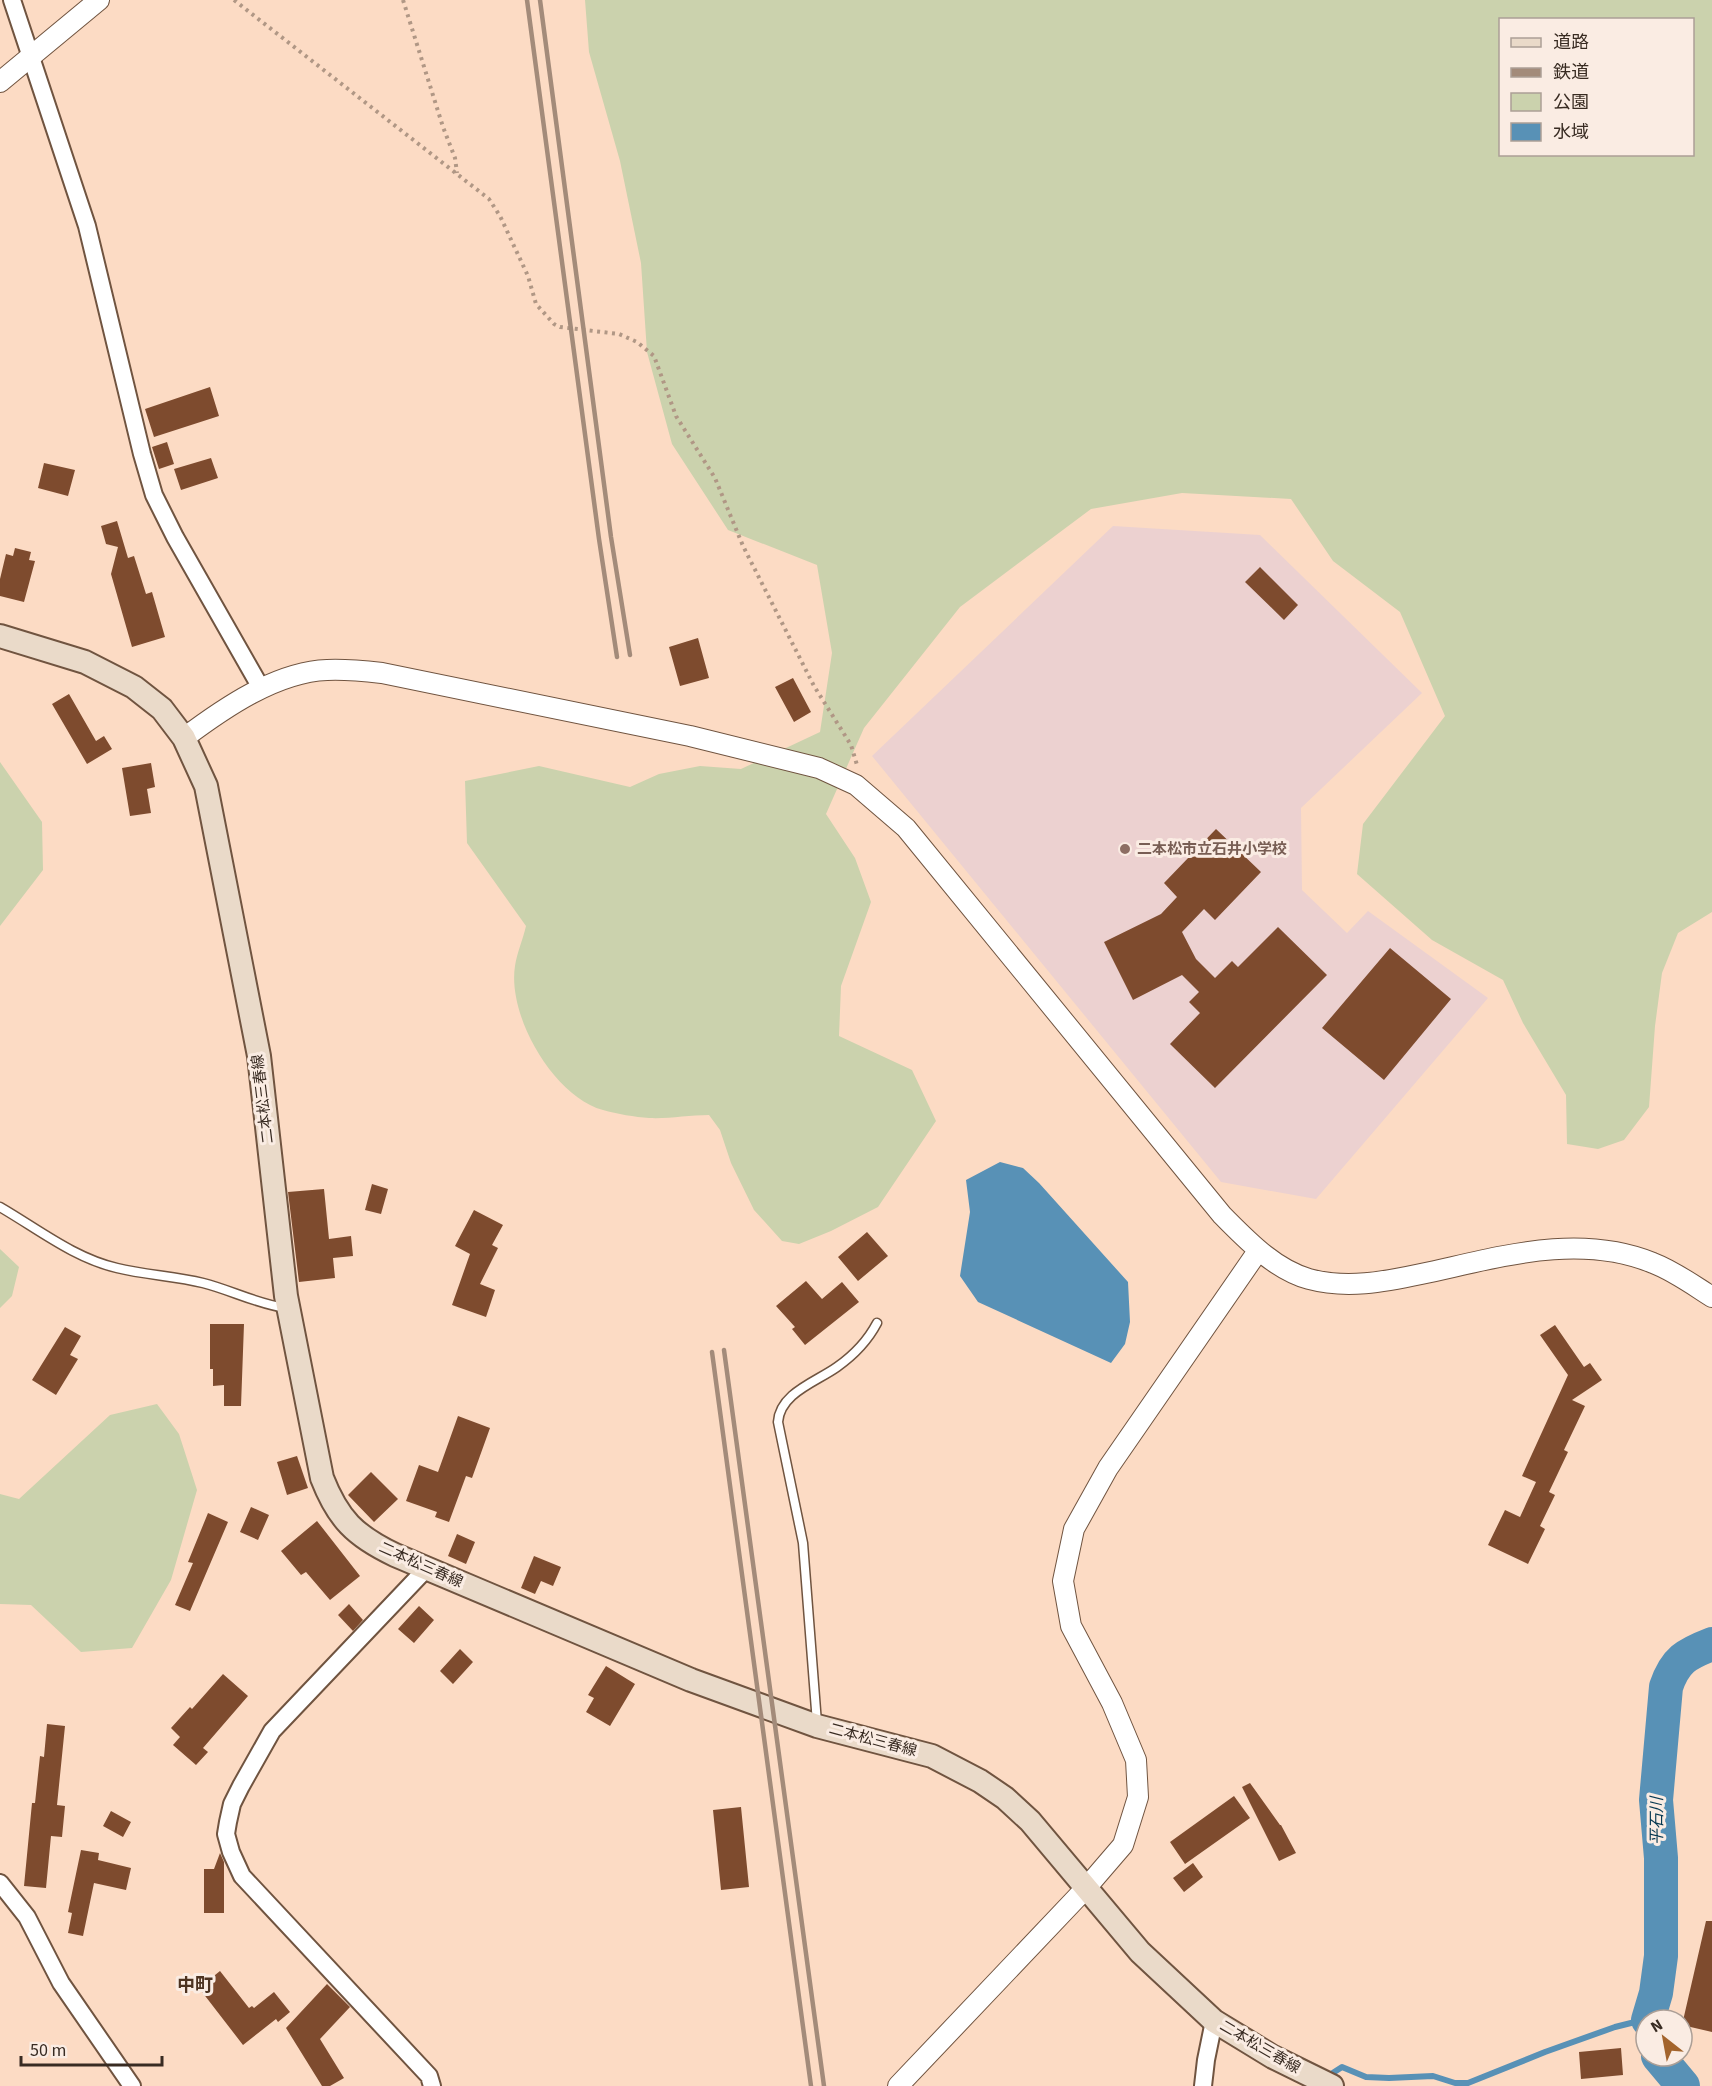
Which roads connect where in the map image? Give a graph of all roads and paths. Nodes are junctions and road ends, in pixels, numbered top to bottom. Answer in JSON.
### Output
{"nodes":[{"id":1,"x":12,"y":0,"type":"edge"},
{"id":2,"x":99,"y":0,"type":"edge"},
{"id":3,"x":234,"y":0,"type":"edge"},
{"id":4,"x":402,"y":0,"type":"edge"},
{"id":5,"x":29,"y":57,"type":"junction"},
{"id":6,"x":0,"y":82,"type":"edge"},
{"id":7,"x":458,"y":174,"type":"junction"},
{"id":8,"x":0,"y":636,"type":"edge"},
{"id":9,"x":261,"y":688,"type":"junction"},
{"id":10,"x":184,"y":738,"type":"junction"},
{"id":11,"x":856,"y":785,"type":"junction"},
{"id":12,"x":0,"y":1207,"type":"edge"},
{"id":13,"x":1258,"y":1251,"type":"junction"},
{"id":14,"x":1712,"y":1297,"type":"edge"},
{"id":15,"x":289,"y":1309,"type":"junction"},
{"id":16,"x":877,"y":1323,"type":"dead end"},
{"id":17,"x":426,"y":1569,"type":"junction"},
{"id":18,"x":817,"y":1726,"type":"junction"},
{"id":19,"x":0,"y":1883,"type":"edge"},
{"id":20,"x":1086,"y":1888,"type":"junction"},
{"id":21,"x":1214,"y":2021,"type":"junction"},
{"id":22,"x":132,"y":2086,"type":"edge"},
{"id":23,"x":432,"y":2086,"type":"edge"},
{"id":24,"x":898,"y":2086,"type":"edge"},
{"id":25,"x":1203,"y":2086,"type":"edge"},
{"id":26,"x":1332,"y":2086,"type":"edge"}],
"edges":[{"from":1,"to":5,"type":"street"},
{"from":2,"to":5,"type":"street"},
{"from":3,"to":7,"type":"path"},
{"from":4,"to":7,"type":"path"},
{"from":5,"to":6,"type":"street"},
{"from":5,"to":9,"type":"street"},
{"from":7,"to":11,"type":"path"},
{"from":8,"to":10,"type":"main road","name":"二本松三春線"},
{"from":9,"to":10,"type":"street"},
{"from":9,"to":11,"type":"street"},
{"from":10,"to":15,"type":"main road","name":"二本松三春線"},
{"from":11,"to":13,"type":"street"},
{"from":12,"to":15,"type":"lane"},
{"from":13,"to":14,"type":"street"},
{"from":13,"to":20,"type":"street"},
{"from":15,"to":17,"type":"main road","name":"二本松三春線"},
{"from":16,"to":18,"type":"lane"},
{"from":17,"to":18,"type":"main road","name":"二本松三春線"},
{"from":17,"to":23,"type":"street"},
{"from":18,"to":20,"type":"main road","name":"二本松三春線"},
{"from":19,"to":22,"type":"street"},
{"from":20,"to":21,"type":"main road","name":"二本松三春線"},
{"from":20,"to":24,"type":"street"},
{"from":21,"to":25,"type":"street"},
{"from":21,"to":26,"type":"main road","name":"二本松三春線"}]}
